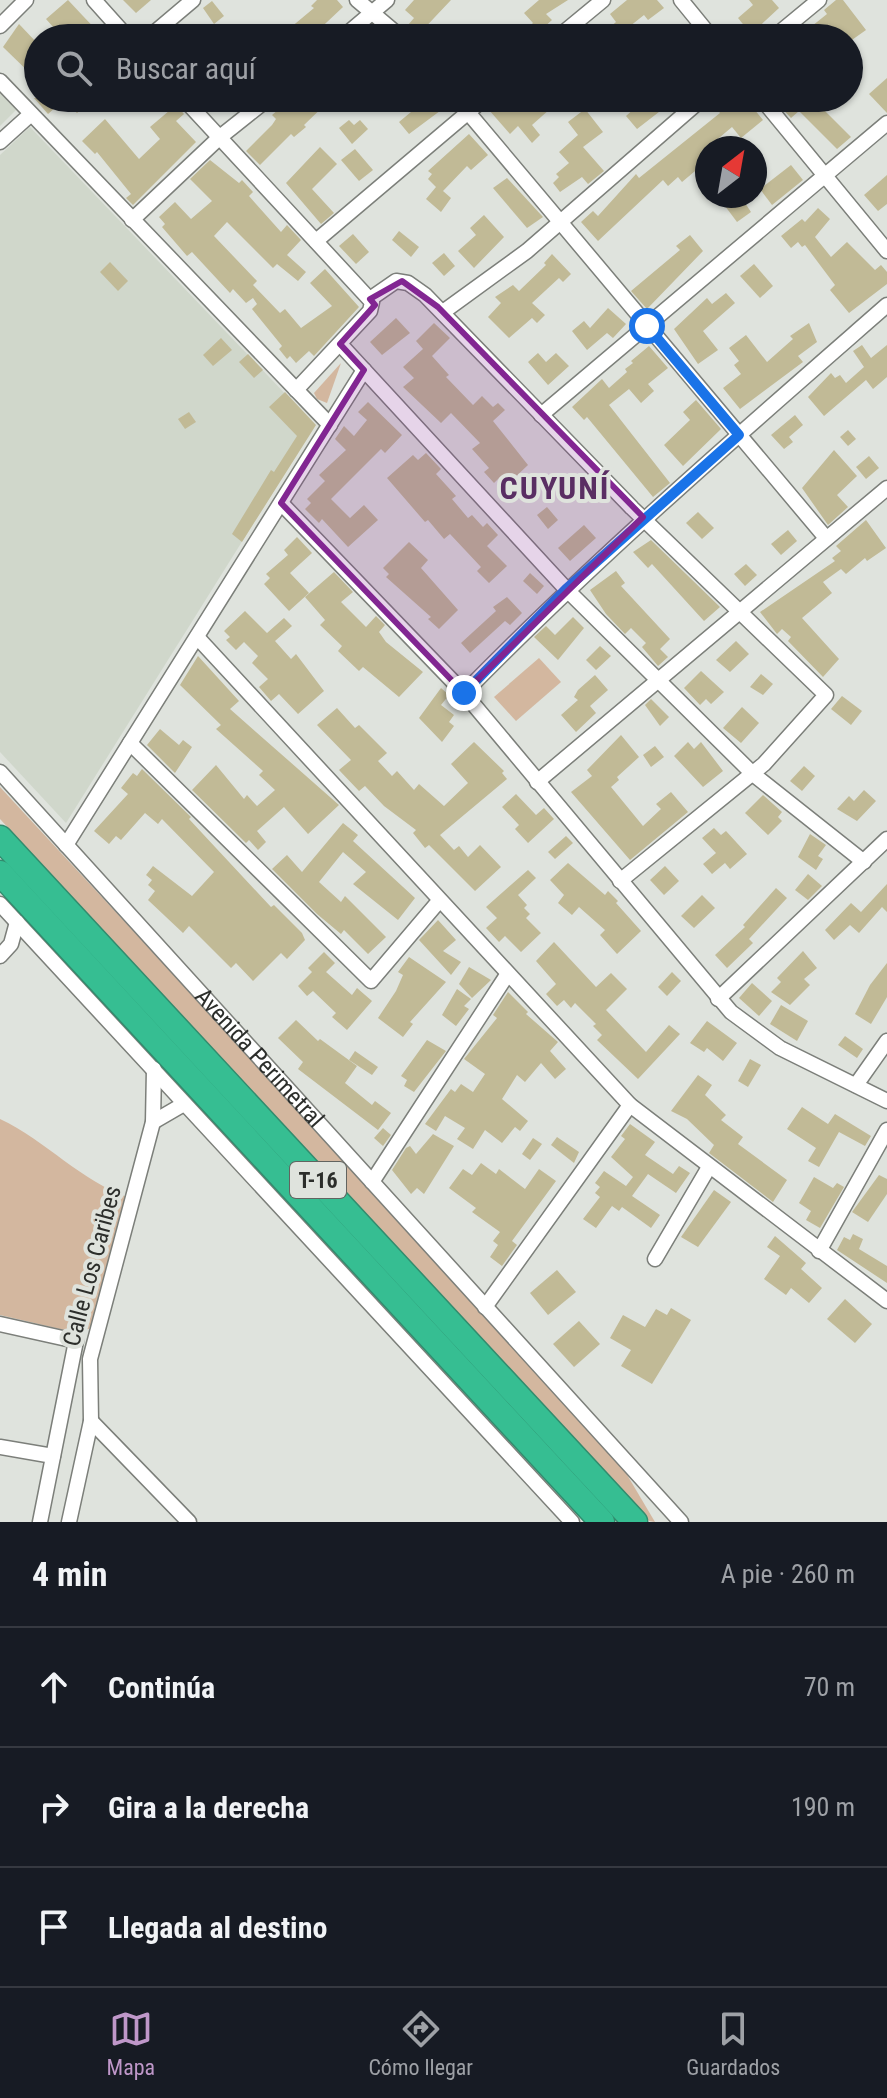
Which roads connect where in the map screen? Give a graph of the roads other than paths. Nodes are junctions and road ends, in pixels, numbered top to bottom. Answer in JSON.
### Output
{"nodes":[{"id":1,"x":26,"y":0,"type":"edge"},
{"id":2,"x":94,"y":0,"type":"edge"},
{"id":3,"x":193,"y":0,"type":"edge"},
{"id":4,"x":357,"y":0,"type":"edge"},
{"id":5,"x":387,"y":0,"type":"edge"},
{"id":6,"x":603,"y":0,"type":"edge"},
{"id":7,"x":681,"y":0,"type":"edge"},
{"id":8,"x":819,"y":0,"type":"edge"},
{"id":9,"x":372,"y":12,"type":"junction"},
{"id":10,"x":115,"y":24,"type":"edge"},
{"id":11,"x":165,"y":24,"type":"edge"},
{"id":12,"x":358,"y":24,"type":"edge"},
{"id":13,"x":386,"y":24,"type":"edge"},
{"id":14,"x":574,"y":24,"type":"edge"},
{"id":15,"x":701,"y":24,"type":"edge"},
{"id":16,"x":790,"y":24,"type":"edge"},
{"id":17,"x":0,"y":26,"type":"edge"},
{"id":18,"x":0,"y":81,"type":"edge"},
{"id":19,"x":24,"y":107,"type":"edge"},
{"id":20,"x":196,"y":112,"type":"edge"},
{"id":21,"x":251,"y":112,"type":"edge"},
{"id":22,"x":468,"y":112,"type":"joint"},
{"id":23,"x":687,"y":112,"type":"edge"},
{"id":24,"x":772,"y":112,"type":"edge"},
{"id":25,"x":31,"y":114,"type":"joint"},
{"id":26,"x":887,"y":123,"type":"edge"},
{"id":27,"x":220,"y":137,"type":"junction"},
{"id":28,"x":0,"y":142,"type":"edge"},
{"id":29,"x":825,"y":176,"type":"junction"},
{"id":30,"x":132,"y":220,"type":"junction"},
{"id":31,"x":560,"y":222,"type":"junction"},
{"id":32,"x":316,"y":241,"type":"junction"},
{"id":33,"x":887,"y":251,"type":"edge"},
{"id":34,"x":370,"y":299,"type":"junction"},
{"id":35,"x":887,"y":305,"type":"edge"},
{"id":36,"x":443,"y":312,"type":"junction"},
{"id":37,"x":647,"y":326,"type":"junction"},
{"id":38,"x":340,"y":344,"type":"junction"},
{"id":39,"x":364,"y":370,"type":"junction"},
{"id":40,"x":296,"y":390,"type":"junction"},
{"id":41,"x":541,"y":415,"type":"junction"},
{"id":42,"x":330,"y":425,"type":"junction"},
{"id":43,"x":739,"y":435,"type":"junction"},
{"id":44,"x":887,"y":488,"type":"edge"},
{"id":45,"x":281,"y":503,"type":"junction"},
{"id":46,"x":643,"y":517,"type":"junction"},
{"id":47,"x":826,"y":538,"type":"junction"},
{"id":48,"x":566,"y":589,"type":"junction"},
{"id":49,"x":741,"y":611,"type":"junction"},
{"id":50,"x":197,"y":637,"type":"junction"},
{"id":51,"x":659,"y":680,"type":"junction"},
{"id":52,"x":464,"y":693,"type":"junction"},
{"id":53,"x":130,"y":743,"type":"junction"},
{"id":54,"x":0,"y":772,"type":"edge"},
{"id":55,"x":753,"y":774,"type":"junction"},
{"id":56,"x":537,"y":782,"type":"junction"},
{"id":57,"x":0,"y":838,"type":"edge"},
{"id":58,"x":887,"y":839,"type":"edge"},
{"id":59,"x":66,"y":845,"type":"junction"},
{"id":60,"x":864,"y":862,"type":"junction"},
{"id":61,"x":0,"y":873,"type":"edge"},
{"id":62,"x":620,"y":881,"type":"junction"},
{"id":63,"x":439,"y":901,"type":"junction"},
{"id":64,"x":0,"y":904,"type":"edge"},
{"id":65,"x":17,"y":922,"type":"junction"},
{"id":66,"x":0,"y":956,"type":"edge"},
{"id":67,"x":507,"y":975,"type":"junction"},
{"id":68,"x":718,"y":999,"type":"junction"},
{"id":69,"x":887,"y":1041,"type":"edge"},
{"id":70,"x":154,"y":1069,"type":"junction"},
{"id":71,"x":856,"y":1085,"type":"junction"},
{"id":72,"x":887,"y":1101,"type":"edge"},
{"id":73,"x":184,"y":1104,"type":"junction"},
{"id":74,"x":630,"y":1105,"type":"junction"},
{"id":75,"x":153,"y":1122,"type":"junction"},
{"id":76,"x":887,"y":1130,"type":"edge"},
{"id":77,"x":709,"y":1167,"type":"junction"},
{"id":78,"x":372,"y":1182,"type":"junction"},
{"id":79,"x":819,"y":1251,"type":"junction"},
{"id":80,"x":655,"y":1259,"type":"dead end"},
{"id":81,"x":887,"y":1301,"type":"edge"},
{"id":82,"x":485,"y":1307,"type":"junction"},
{"id":83,"x":0,"y":1324,"type":"edge"},
{"id":84,"x":91,"y":1421,"type":"junction"},
{"id":85,"x":0,"y":1447,"type":"edge"},
{"id":86,"x":53,"y":1456,"type":"junction"},
{"id":87,"x":40,"y":1522,"type":"edge"},
{"id":88,"x":69,"y":1522,"type":"edge"},
{"id":89,"x":189,"y":1522,"type":"edge"},
{"id":90,"x":572,"y":1522,"type":"edge"},
{"id":91,"x":602,"y":1522,"type":"edge"},
{"id":92,"x":635,"y":1522,"type":"edge"},
{"id":93,"x":681,"y":1522,"type":"edge"}],
"edges":[{"from":1,"to":17,"type":"street"},
{"from":2,"to":10,"type":"street"},
{"from":3,"to":11,"type":"street"},
{"from":4,"to":9,"type":"street"},
{"from":5,"to":9,"type":"street"},
{"from":6,"to":14,"type":"street"},
{"from":7,"to":15,"type":"street"},
{"from":8,"to":16,"type":"street"},
{"from":9,"to":12,"type":"street"},
{"from":9,"to":13,"type":"street"},
{"from":18,"to":19,"type":"street"},
{"from":20,"to":27,"type":"street"},
{"from":21,"to":27,"type":"street"},
{"from":22,"to":31,"type":"street"},
{"from":22,"to":32,"type":"street"},
{"from":23,"to":31,"type":"street"},
{"from":24,"to":29,"type":"street"},
{"from":25,"to":28,"type":"street"},
{"from":25,"to":30,"type":"street"},
{"from":26,"to":29,"type":"street"},
{"from":27,"to":30,"type":"street"},
{"from":27,"to":32,"type":"street"},
{"from":29,"to":33,"type":"street"},
{"from":29,"to":37,"type":"street"},
{"from":30,"to":40,"type":"street"},
{"from":31,"to":36,"type":"street"},
{"from":31,"to":37,"type":"street"},
{"from":32,"to":34,"type":"street"},
{"from":34,"to":36,"type":"street"},
{"from":34,"to":38,"type":"street"},
{"from":35,"to":43,"type":"street"},
{"from":36,"to":41,"type":"street"},
{"from":37,"to":41,"type":"street"},
{"from":37,"to":43,"type":"street"},
{"from":38,"to":39,"type":"street"},
{"from":38,"to":40,"type":"street"},
{"from":39,"to":42,"type":"street"},
{"from":39,"to":48,"type":"street"},
{"from":40,"to":42,"type":"street"},
{"from":41,"to":46,"type":"street"},
{"from":42,"to":45,"type":"street"},
{"from":43,"to":46,"type":"street"},
{"from":43,"to":47,"type":"street"},
{"from":44,"to":47,"type":"street"},
{"from":45,"to":50,"type":"street"},
{"from":45,"to":52,"type":"street"},
{"from":46,"to":48,"type":"street"},
{"from":46,"to":49,"type":"street"},
{"from":47,"to":49,"type":"street"},
{"from":48,"to":51,"type":"street"},
{"from":48,"to":52,"type":"street"},
{"from":49,"to":51,"type":"street"},
{"from":49,"to":55,"type":"street"},
{"from":50,"to":53,"type":"street"},
{"from":50,"to":63,"type":"street"},
{"from":51,"to":55,"type":"street"},
{"from":51,"to":56,"type":"street"},
{"from":52,"to":56,"type":"street"},
{"from":53,"to":59,"type":"street"},
{"from":53,"to":63,"type":"street"},
{"from":54,"to":59,"type":"street","name":"Avenida Perimetral"},
{"from":55,"to":60,"type":"street"},
{"from":55,"to":62,"type":"street"},
{"from":56,"to":62,"type":"street"},
{"from":57,"to":92,"type":"highway","name":"Avenida Perimetral","number":"T-16"},
{"from":58,"to":60,"type":"street"},
{"from":59,"to":78,"type":"street","name":"Avenida Perimetral"},
{"from":60,"to":68,"type":"street"},
{"from":61,"to":91,"type":"highway","number":"T-16"},
{"from":62,"to":68,"type":"street"},
{"from":63,"to":67,"type":"street"},
{"from":64,"to":65,"type":"street"},
{"from":65,"to":66,"type":"street"},
{"from":65,"to":70,"type":"street"},
{"from":67,"to":74,"type":"street"},
{"from":67,"to":78,"type":"street"},
{"from":68,"to":71,"type":"street"},
{"from":69,"to":71,"type":"street"},
{"from":70,"to":73,"type":"street"},
{"from":70,"to":75,"type":"street","name":"Calle Los Caribes"},
{"from":71,"to":72,"type":"street"},
{"from":73,"to":75,"type":"street"},
{"from":73,"to":90,"type":"street"},
{"from":74,"to":77,"type":"street"},
{"from":74,"to":82,"type":"street"},
{"from":75,"to":84,"type":"street","name":"Calle Los Caribes"},
{"from":76,"to":79,"type":"street"},
{"from":77,"to":79,"type":"street"},
{"from":77,"to":80,"type":"street"},
{"from":78,"to":82,"type":"street","name":"Avenida Perimetral"},
{"from":79,"to":81,"type":"street"},
{"from":82,"to":93,"type":"street","name":"Avenida Perimetral"},
{"from":83,"to":86,"type":"street"},
{"from":84,"to":88,"type":"street","name":"Calle Los Caribes"},
{"from":84,"to":89,"type":"street"},
{"from":85,"to":86,"type":"street"},
{"from":86,"to":87,"type":"street"}]}
